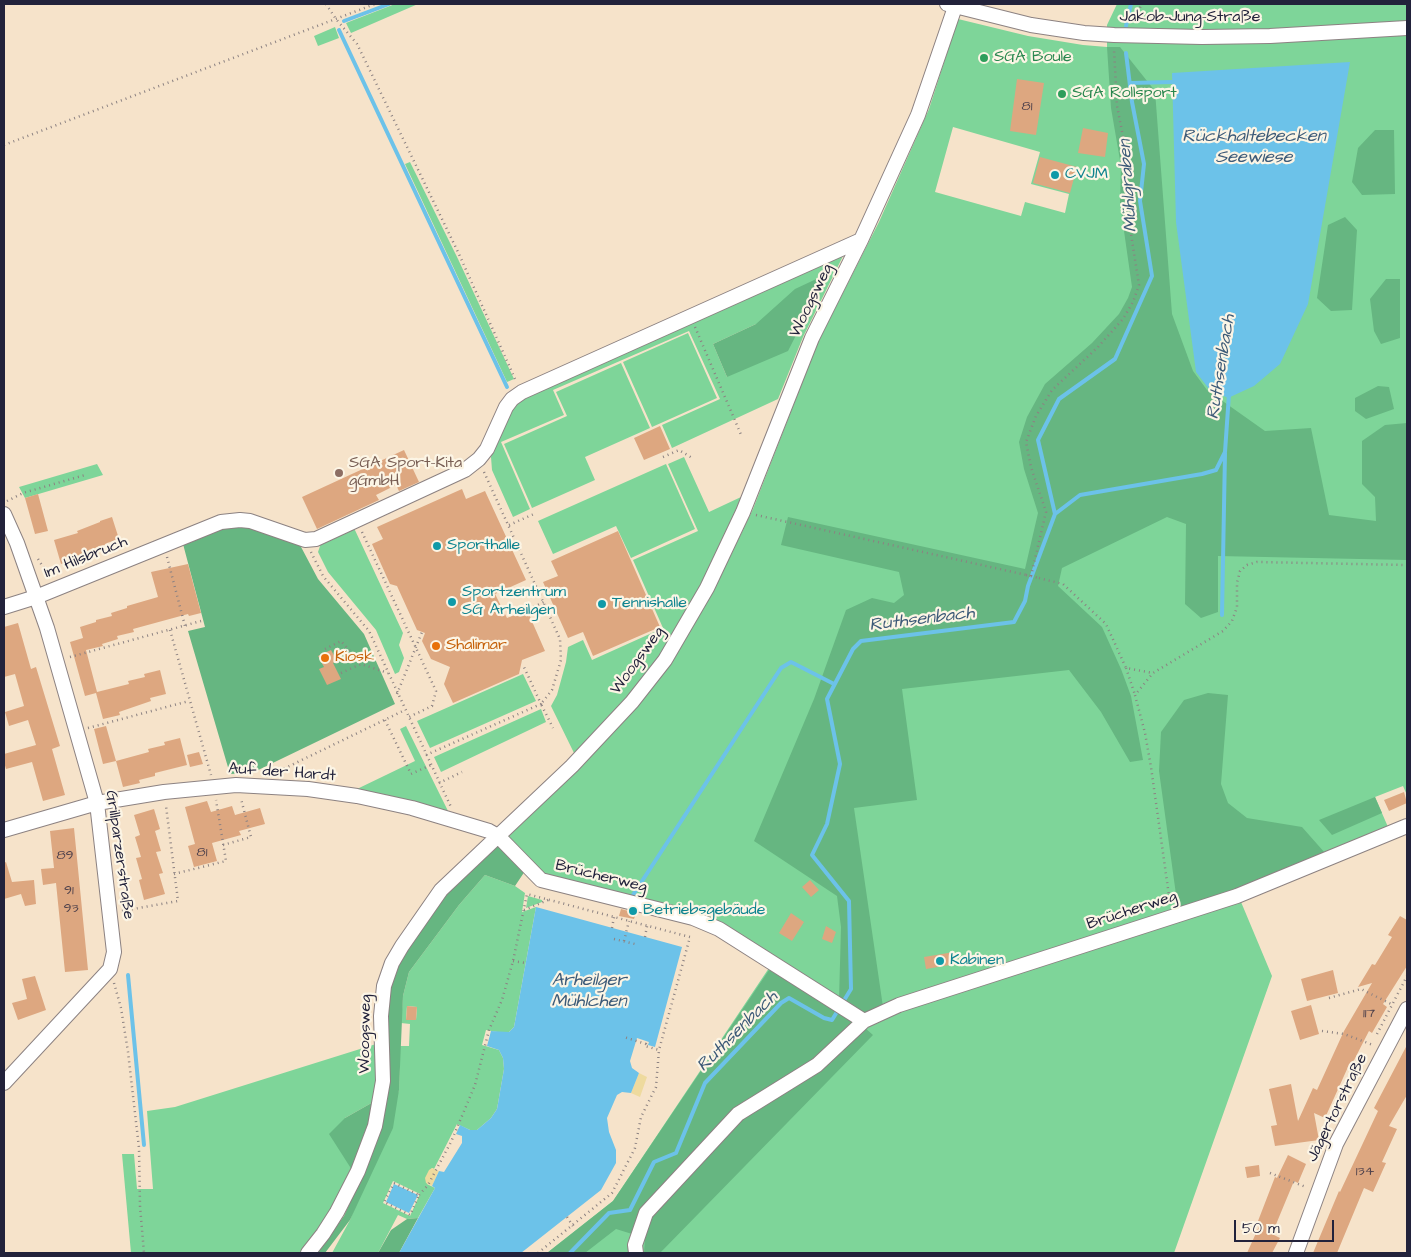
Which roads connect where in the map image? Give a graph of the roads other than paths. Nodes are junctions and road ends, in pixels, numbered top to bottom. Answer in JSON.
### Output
{"nodes":[{"id":1,"x":950,"y":5,"type":"edge"},
{"id":2,"x":1407,"y":28,"type":"edge"},
{"id":3,"x":861,"y":240,"type":"junction"},
{"id":4,"x":4,"y":514,"type":"edge"},
{"id":5,"x":36,"y":597,"type":"junction"},
{"id":6,"x":4,"y":607,"type":"edge"},
{"id":7,"x":97,"y":803,"type":"junction"},
{"id":8,"x":1407,"y":826,"type":"edge"},
{"id":9,"x":4,"y":830,"type":"edge"},
{"id":10,"x":498,"y":836,"type":"junction"},
{"id":11,"x":1407,"y":1009,"type":"edge"},
{"id":12,"x":859,"y":1018,"type":"junction"},
{"id":13,"x":4,"y":1083,"type":"edge"},
{"id":14,"x":308,"y":1253,"type":"edge"},
{"id":15,"x":636,"y":1253,"type":"edge"},
{"id":16,"x":1296,"y":1253,"type":"edge"}],
"edges":[{"from":1,"to":2,"type":"street","name":"Jakob-Jung-Straße"},
{"from":1,"to":3,"type":"street","name":"Woogsweg"},
{"from":3,"to":5,"type":"street","name":"Im Hilsbruch"},
{"from":3,"to":10,"type":"street","name":"Woogsweg"},
{"from":4,"to":5,"type":"street","name":"Grillparzerstraße"},
{"from":5,"to":6,"type":"street","name":"Im Hilsbruch"},
{"from":5,"to":7,"type":"street","name":"Grillparzerstraße"},
{"from":7,"to":9,"type":"street","name":"Auf der Hardt"},
{"from":7,"to":10,"type":"street","name":"Auf der Hardt"},
{"from":7,"to":13,"type":"street","name":"Grillparzerstraße"},
{"from":8,"to":12,"type":"street","name":"Brücherweg"},
{"from":10,"to":12,"type":"street","name":"Brücherweg"},
{"from":10,"to":14,"type":"street","name":"Woogsweg"},
{"from":11,"to":16,"type":"street","name":"Jägertorstraße"},
{"from":12,"to":15,"type":"street","name":"Brücherweg"}]}
